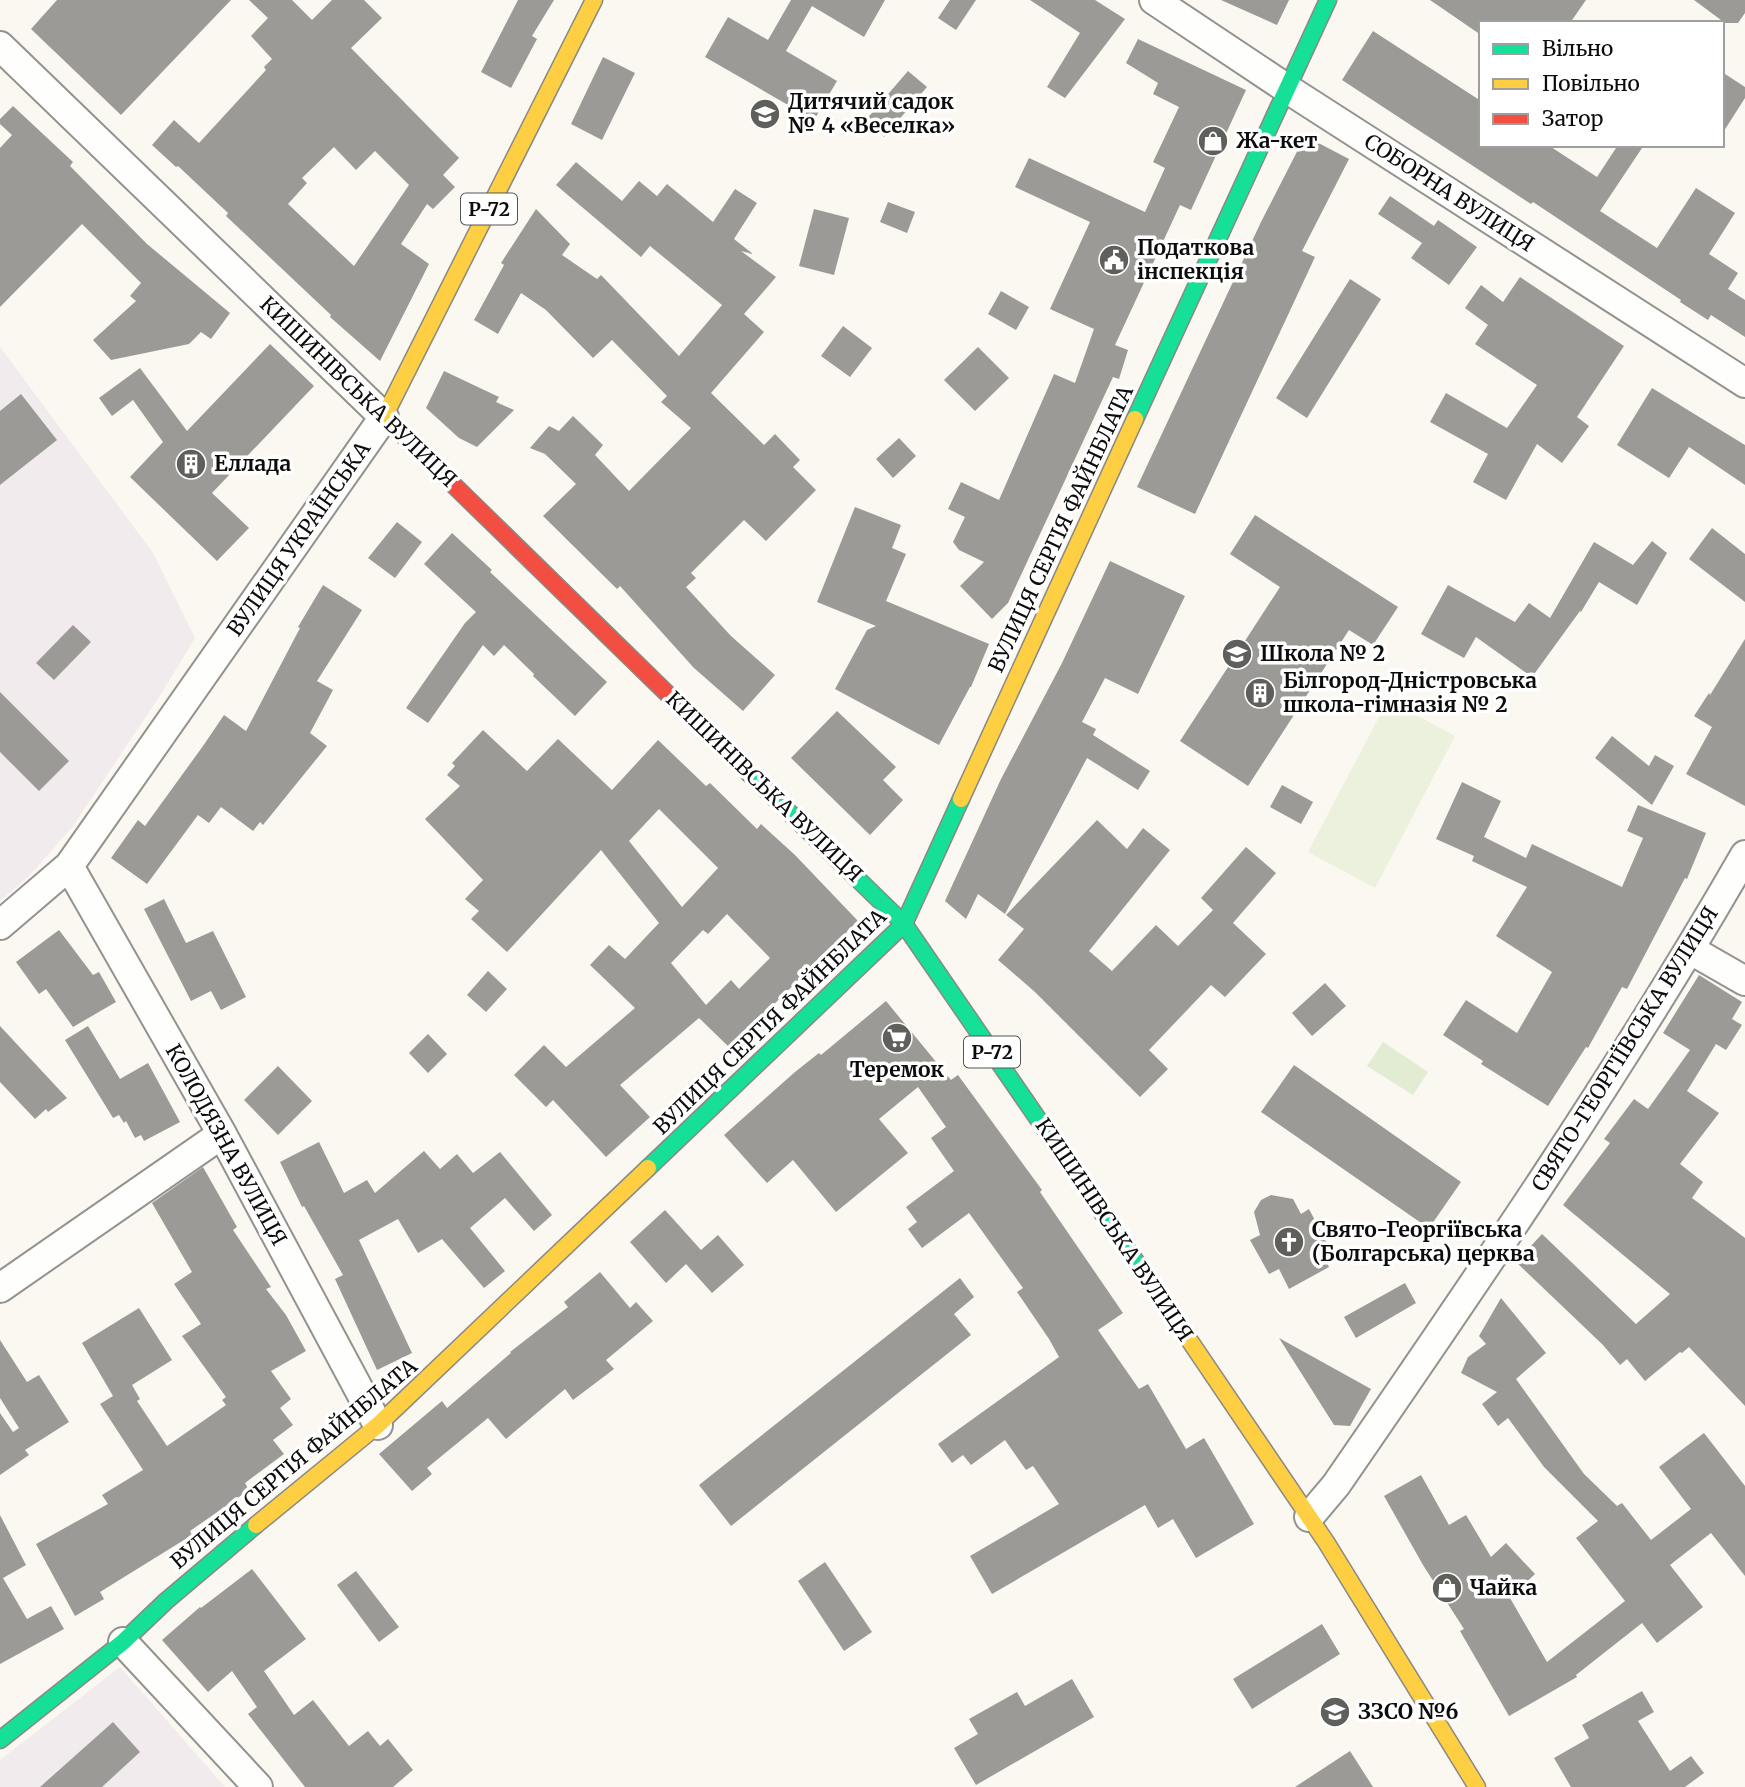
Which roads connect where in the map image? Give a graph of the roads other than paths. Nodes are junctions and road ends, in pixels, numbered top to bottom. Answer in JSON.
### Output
{"nodes":[{"id":1,"x":594,"y":0,"type":"edge"},
{"id":2,"x":1154,"y":0,"type":"edge"},
{"id":3,"x":1328,"y":0,"type":"edge"},
{"id":4,"x":0,"y":46,"type":"edge"},
{"id":5,"x":1286,"y":88,"type":"junction"},
{"id":6,"x":1745,"y":383,"type":"edge"},
{"id":7,"x":384,"y":417,"type":"junction"},
{"id":8,"x":1745,"y":855,"type":"edge"},
{"id":9,"x":69,"y":866,"type":"junction"},
{"id":10,"x":904,"y":923,"type":"junction"},
{"id":11,"x":0,"y":925,"type":"edge"},
{"id":12,"x":1691,"y":950,"type":"junction"},
{"id":13,"x":1745,"y":981,"type":"edge"},
{"id":14,"x":222,"y":1134,"type":"junction"},
{"id":15,"x":0,"y":1288,"type":"edge"},
{"id":16,"x":379,"y":1426,"type":"junction"},
{"id":17,"x":1310,"y":1517,"type":"junction"},
{"id":18,"x":123,"y":1642,"type":"junction"},
{"id":19,"x":0,"y":1741,"type":"edge"},
{"id":20,"x":258,"y":1787,"type":"edge"},
{"id":21,"x":1477,"y":1787,"type":"edge"}],
"edges":[{"from":1,"to":7,"type":"street","name":"ВУЛИЦЯ УКРАЇНСЬКА","number":"Р-72"},
{"from":2,"to":5,"type":"street","name":"СОБОРНА ВУЛИЦЯ"},
{"from":3,"to":5,"type":"street","name":"ВУЛИЦЯ СЕРГІЯ ФАЙНБЛАТА"},
{"from":4,"to":7,"type":"street","name":"КИШИНІВСЬКА ВУЛИЦЯ"},
{"from":5,"to":6,"type":"street","name":"СОБОРНА ВУЛИЦЯ"},
{"from":5,"to":10,"type":"street","name":"ВУЛИЦЯ СЕРГІЯ ФАЙНБЛАТА"},
{"from":7,"to":9,"type":"street","name":"ВУЛИЦЯ УКРАЇНСЬКА"},
{"from":7,"to":10,"type":"street","name":"КИШИНІВСЬКА ВУЛИЦЯ","number":"Р-72"},
{"from":8,"to":12,"type":"street","name":"СВЯТО-ГЕОРГІЇВСЬКА ВУЛИЦЯ"},
{"from":9,"to":11,"type":"street","name":"ВУЛИЦЯ УКРАЇНСЬКА"},
{"from":9,"to":14,"type":"street","name":"КОЛОДЯЗНА ВУЛИЦЯ"},
{"from":10,"to":16,"type":"street","name":"ВУЛИЦЯ СЕРГІЯ ФАЙНБЛАТА"},
{"from":10,"to":17,"type":"street","name":"КИШИНІВСЬКА ВУЛИЦЯ","number":"Р-72"},
{"from":12,"to":13,"type":"street"},
{"from":12,"to":17,"type":"street","name":"СВЯТО-ГЕОРГІЇВСЬКА ВУЛИЦЯ"},
{"from":14,"to":15,"type":"street"},
{"from":14,"to":16,"type":"street","name":"КОЛОДЯЗНА ВУЛИЦЯ"},
{"from":16,"to":18,"type":"street","name":"ВУЛИЦЯ СЕРГІЯ ФАЙНБЛАТА"},
{"from":17,"to":21,"type":"street","name":"КИШИНІВСЬКА ВУЛИЦЯ","number":"Р-72"},
{"from":18,"to":19,"type":"street","name":"ВУЛИЦЯ СЕРГІЯ ФАЙНБЛАТА"},
{"from":18,"to":20,"type":"street"}]}
